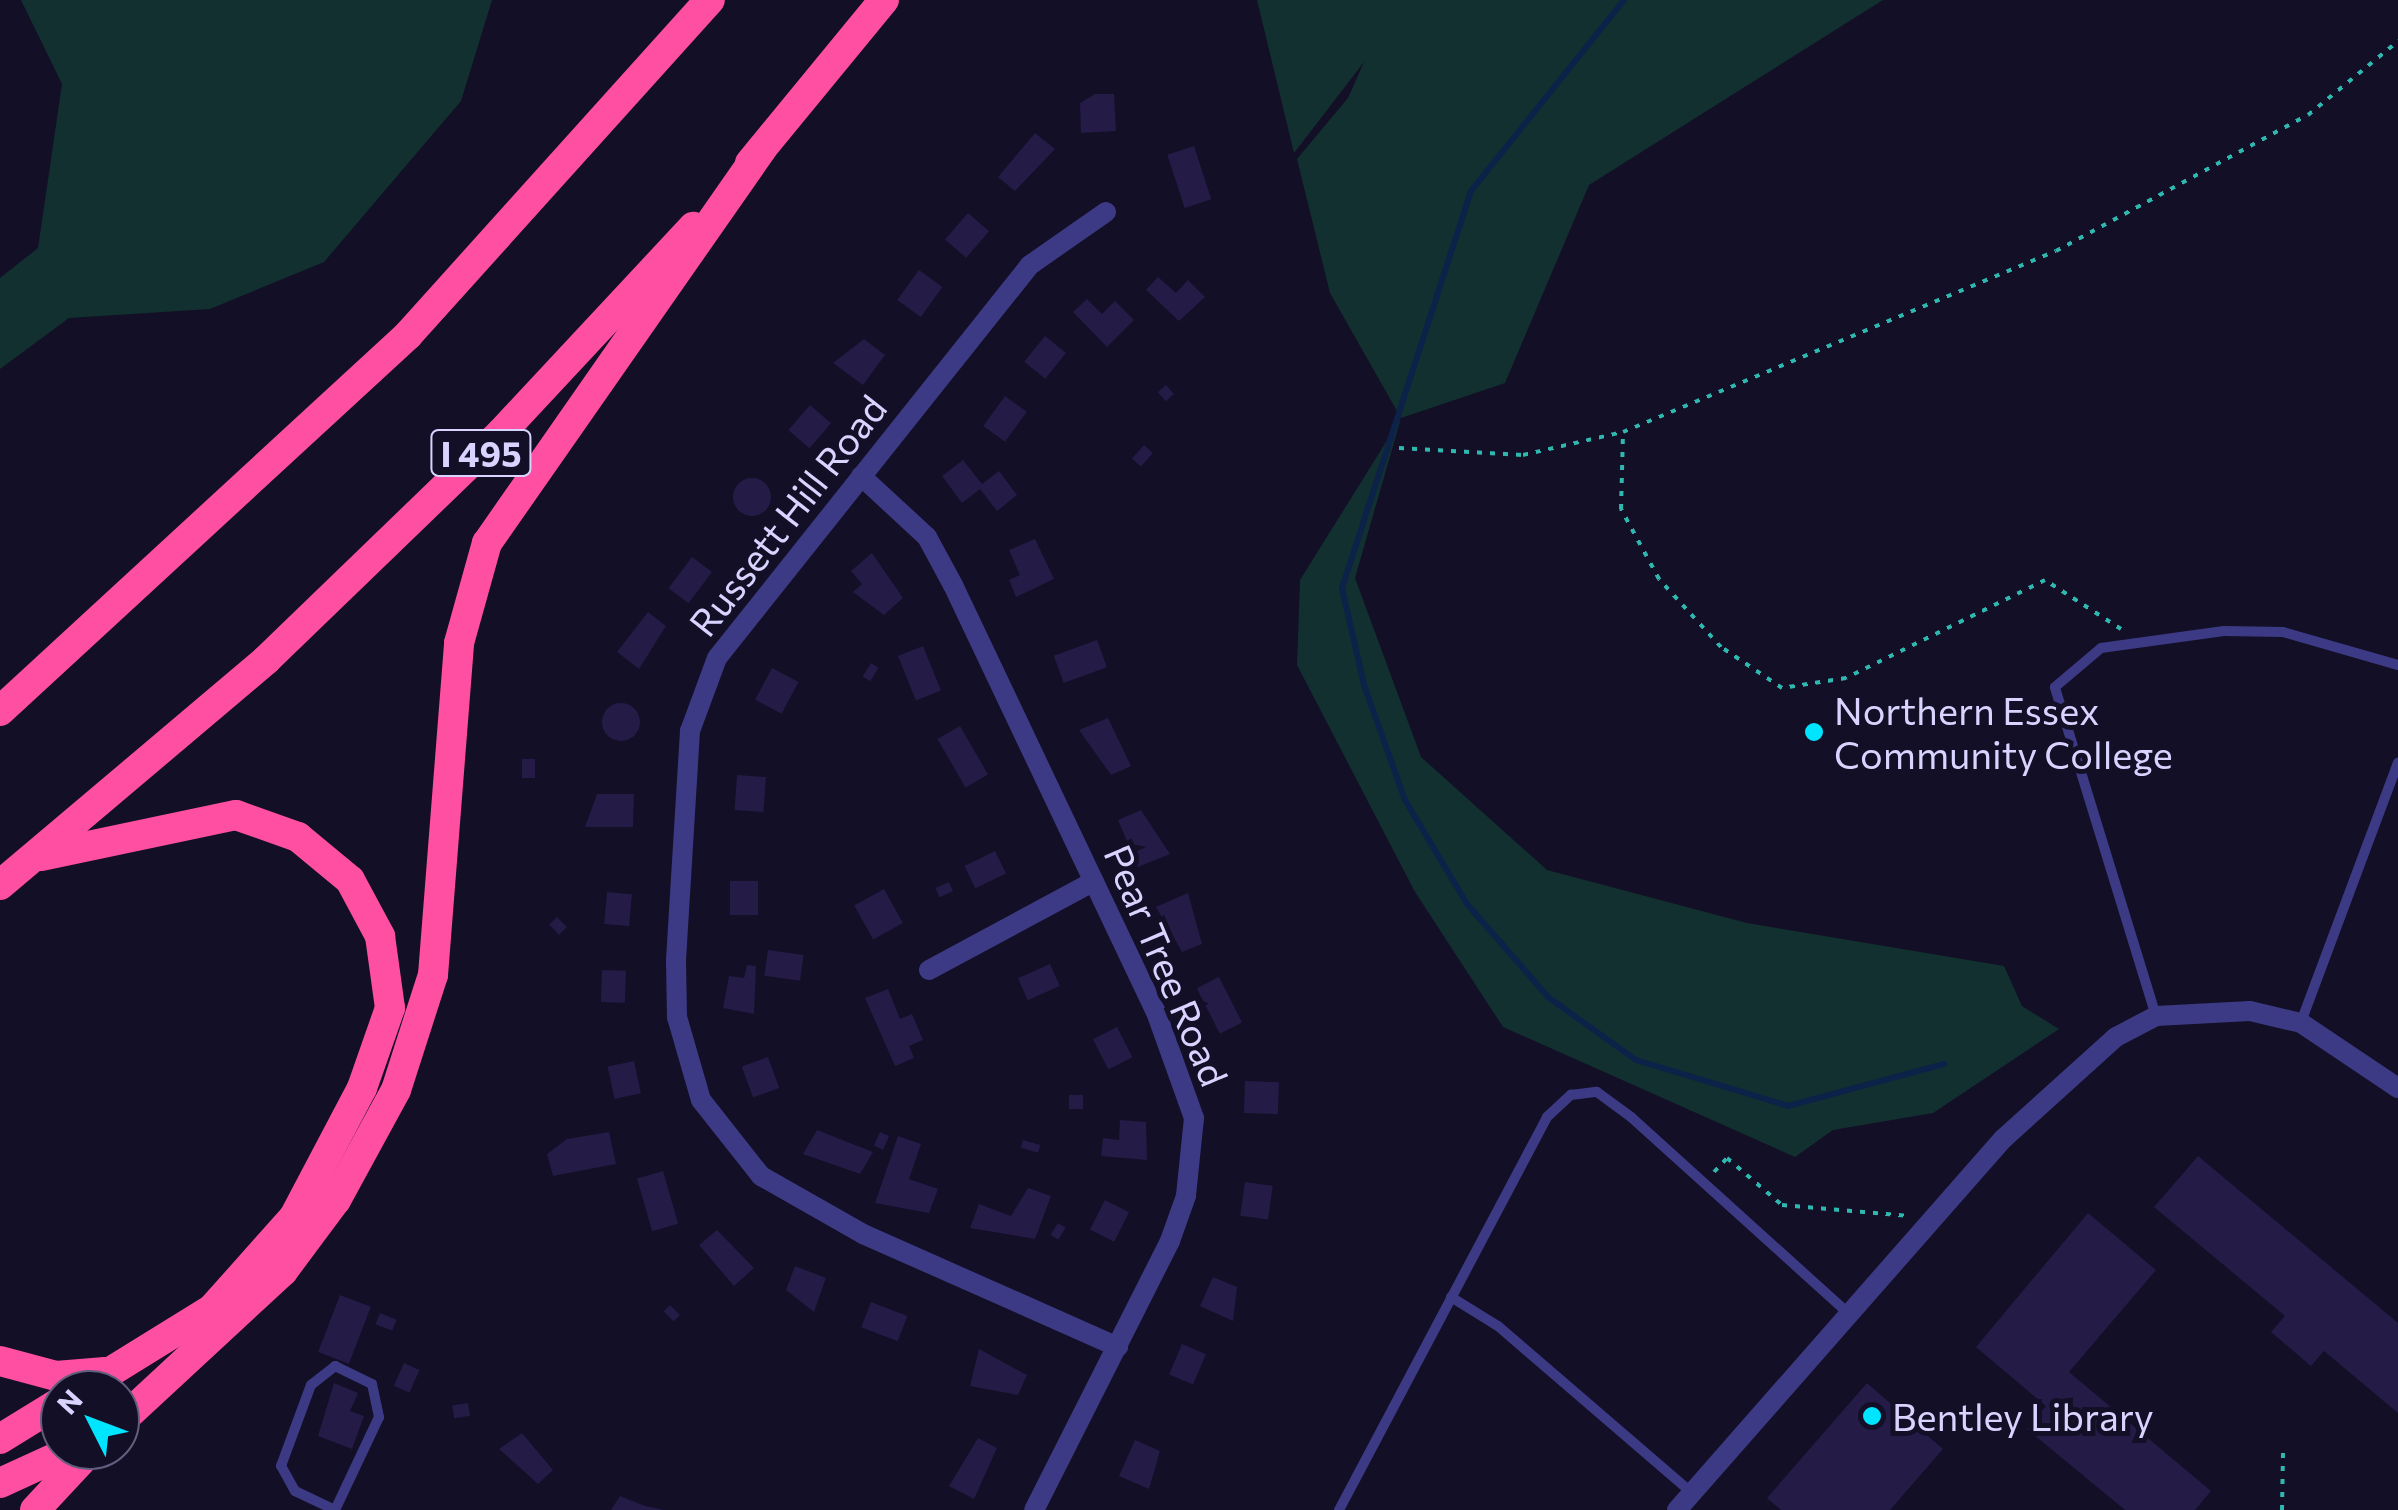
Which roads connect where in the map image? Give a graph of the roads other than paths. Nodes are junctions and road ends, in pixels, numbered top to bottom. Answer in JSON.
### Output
{"nodes":[{"id":1,"x":710,"y":0,"type":"edge"},
{"id":2,"x":884,"y":0,"type":"edge"},
{"id":3,"x":763,"y":148,"type":"junction"},
{"id":4,"x":1106,"y":212,"type":"dead end"},
{"id":5,"x":861,"y":476,"type":"junction"},
{"id":6,"x":2398,"y":665,"type":"edge"},
{"id":7,"x":0,"y":711,"type":"edge"},
{"id":8,"x":2398,"y":763,"type":"edge"},
{"id":9,"x":32,"y":859,"type":"junction"},
{"id":10,"x":1094,"y":881,"type":"junction"},
{"id":11,"x":0,"y":886,"type":"edge"},
{"id":12,"x":929,"y":970,"type":"dead end"},
{"id":13,"x":2156,"y":1016,"type":"junction"},
{"id":14,"x":2301,"y":1024,"type":"junction"},
{"id":15,"x":2398,"y":1088,"type":"edge"},
{"id":16,"x":1451,"y":1296,"type":"junction"},
{"id":17,"x":1848,"y":1313,"type":"junction"},
{"id":18,"x":1118,"y":1347,"type":"junction"},
{"id":19,"x":0,"y":1361,"type":"edge"},
{"id":20,"x":115,"y":1370,"type":"edge"},
{"id":21,"x":40,"y":1372,"type":"edge"},
{"id":22,"x":140,"y":1403,"type":"edge"},
{"id":23,"x":40,"y":1415,"type":"edge"},
{"id":24,"x":0,"y":1440,"type":"edge"},
{"id":25,"x":40,"y":1465,"type":"edge"},
{"id":26,"x":73,"y":1470,"type":"edge"},
{"id":27,"x":0,"y":1484,"type":"edge"},
{"id":28,"x":1692,"y":1493,"type":"junction"},
{"id":29,"x":35,"y":1510,"type":"edge"},
{"id":30,"x":335,"y":1510,"type":"edge"},
{"id":31,"x":1034,"y":1510,"type":"edge"},
{"id":32,"x":1340,"y":1510,"type":"edge"},
{"id":33,"x":1677,"y":1510,"type":"edge"}],
"edges":[{"from":1,"to":7,"type":"highway"},
{"from":2,"to":3,"type":"highway","number":"I 495"},
{"from":3,"to":9,"type":"highway","number":"I 495"},
{"from":3,"to":22,"type":"highway"},
{"from":4,"to":5,"type":"street","name":"Russett Hill Road"},
{"from":5,"to":10,"type":"street","name":"Pear Tree Road"},
{"from":5,"to":18,"type":"street","name":"Russett Hill Road"},
{"from":6,"to":13,"type":"lane"},
{"from":8,"to":14,"type":"lane"},
{"from":9,"to":11,"type":"highway","number":"I 495"},
{"from":9,"to":20,"type":"highway"},
{"from":10,"to":12,"type":"street"},
{"from":10,"to":18,"type":"street","name":"Pear Tree Road"},
{"from":13,"to":14,"type":"street"},
{"from":13,"to":17,"type":"street"},
{"from":14,"to":15,"type":"street"},
{"from":16,"to":17,"type":"lane"},
{"from":16,"to":28,"type":"lane"},
{"from":16,"to":32,"type":"lane"},
{"from":17,"to":28,"type":"street"},
{"from":18,"to":31,"type":"street","name":"Pear Tree Road"},
{"from":19,"to":21,"type":"highway"},
{"from":23,"to":24,"type":"highway"},
{"from":25,"to":27,"type":"highway"},
{"from":26,"to":29,"type":"highway"},
{"from":28,"to":33,"type":"street"},
{"from":30,"to":30,"type":"lane"}]}
